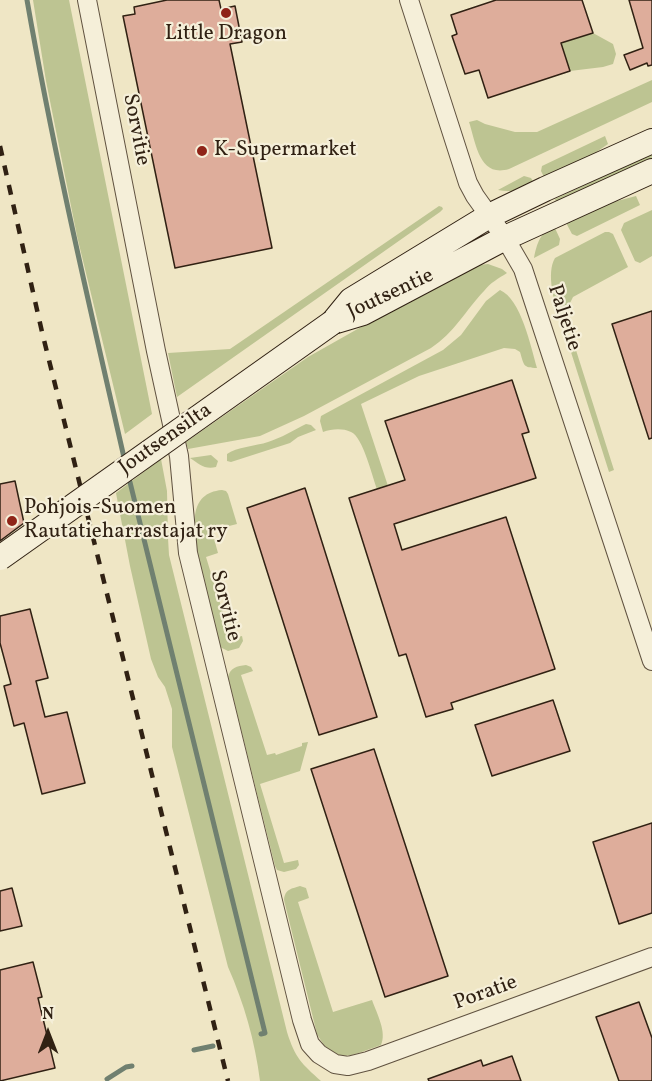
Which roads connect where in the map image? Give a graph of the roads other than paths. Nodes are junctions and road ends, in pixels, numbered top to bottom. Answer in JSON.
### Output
{"nodes":[{"id":1,"x":87,"y":0,"type":"edge"},
{"id":2,"x":409,"y":0,"type":"edge"},
{"id":3,"x":652,"y":141,"type":"edge"},
{"id":4,"x":652,"y":171,"type":"edge"},
{"id":5,"x":489,"y":216,"type":"junction"},
{"id":6,"x":505,"y":238,"type":"junction"},
{"id":7,"x":333,"y":322,"type":"junction"},
{"id":8,"x":0,"y":558,"type":"edge"},
{"id":9,"x":652,"y":661,"type":"edge"},
{"id":10,"x":652,"y":957,"type":"edge"},
{"id":11,"x":335,"y":1064,"type":"joint"}],
"edges":[{"from":1,"to":11,"type":"street","name":"Sorvitie"},
{"from":2,"to":5,"type":"street","name":"Paljetie"},
{"from":3,"to":5,"type":"main road","name":"Joutsentie"},
{"from":4,"to":6,"type":"main road","name":"Joutsentie"},
{"from":5,"to":6,"type":"street","name":"Paljetie"},
{"from":5,"to":7,"type":"main road","name":"Joutsentie"},
{"from":6,"to":7,"type":"main road","name":"Joutsentie"},
{"from":6,"to":9,"type":"street","name":"Paljetie"},
{"from":7,"to":8,"type":"main road","name":"Joutsensilta","bridge":true},
{"from":10,"to":11,"type":"street","name":"Poratie"}]}
